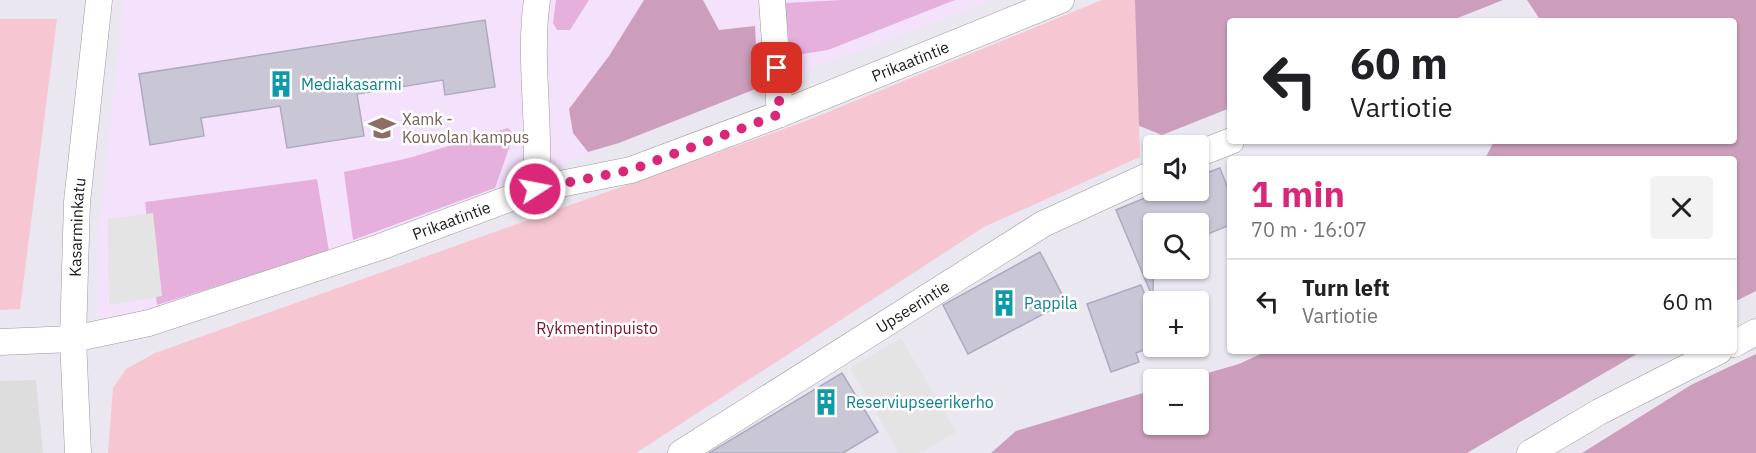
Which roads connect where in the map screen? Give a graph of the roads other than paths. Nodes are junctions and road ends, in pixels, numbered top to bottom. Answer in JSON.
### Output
{"nodes":[{"id":1,"x":99,"y":0,"type":"edge"},
{"id":2,"x":537,"y":0,"type":"edge"},
{"id":3,"x":772,"y":0,"type":"edge"},
{"id":4,"x":1061,"y":0,"type":"edge"},
{"id":5,"x":780,"y":114,"type":"junction"},
{"id":6,"x":1227,"y":143,"type":"edge"},
{"id":7,"x":1209,"y":150,"type":"edge"},
{"id":8,"x":1143,"y":178,"type":"edge"},
{"id":9,"x":535,"y":189,"type":"junction"},
{"id":10,"x":1756,"y":332,"type":"edge"},
{"id":11,"x":73,"y":339,"type":"junction"},
{"id":12,"x":0,"y":342,"type":"edge"},
{"id":13,"x":1737,"y":342,"type":"edge"},
{"id":14,"x":1713,"y":354,"type":"edge"},
{"id":15,"x":78,"y":453,"type":"edge"},
{"id":16,"x":681,"y":453,"type":"edge"},
{"id":17,"x":1530,"y":453,"type":"edge"}],
"edges":[{"from":1,"to":11,"type":"street","name":"Kasarminkatu"},
{"from":2,"to":9,"type":"street"},
{"from":3,"to":5,"type":"street"},
{"from":4,"to":5,"type":"street","name":"Prikaatintie"},
{"from":5,"to":9,"type":"street","name":"Prikaatintie"},
{"from":6,"to":7,"type":"street"},
{"from":8,"to":16,"type":"street","name":"Upseerintie"},
{"from":9,"to":11,"type":"street","name":"Prikaatintie"},
{"from":10,"to":13,"type":"street"},
{"from":11,"to":12,"type":"street","name":"Prikaatintie"},
{"from":11,"to":15,"type":"street","name":"Kasarminkatu"},
{"from":14,"to":17,"type":"street"}]}
